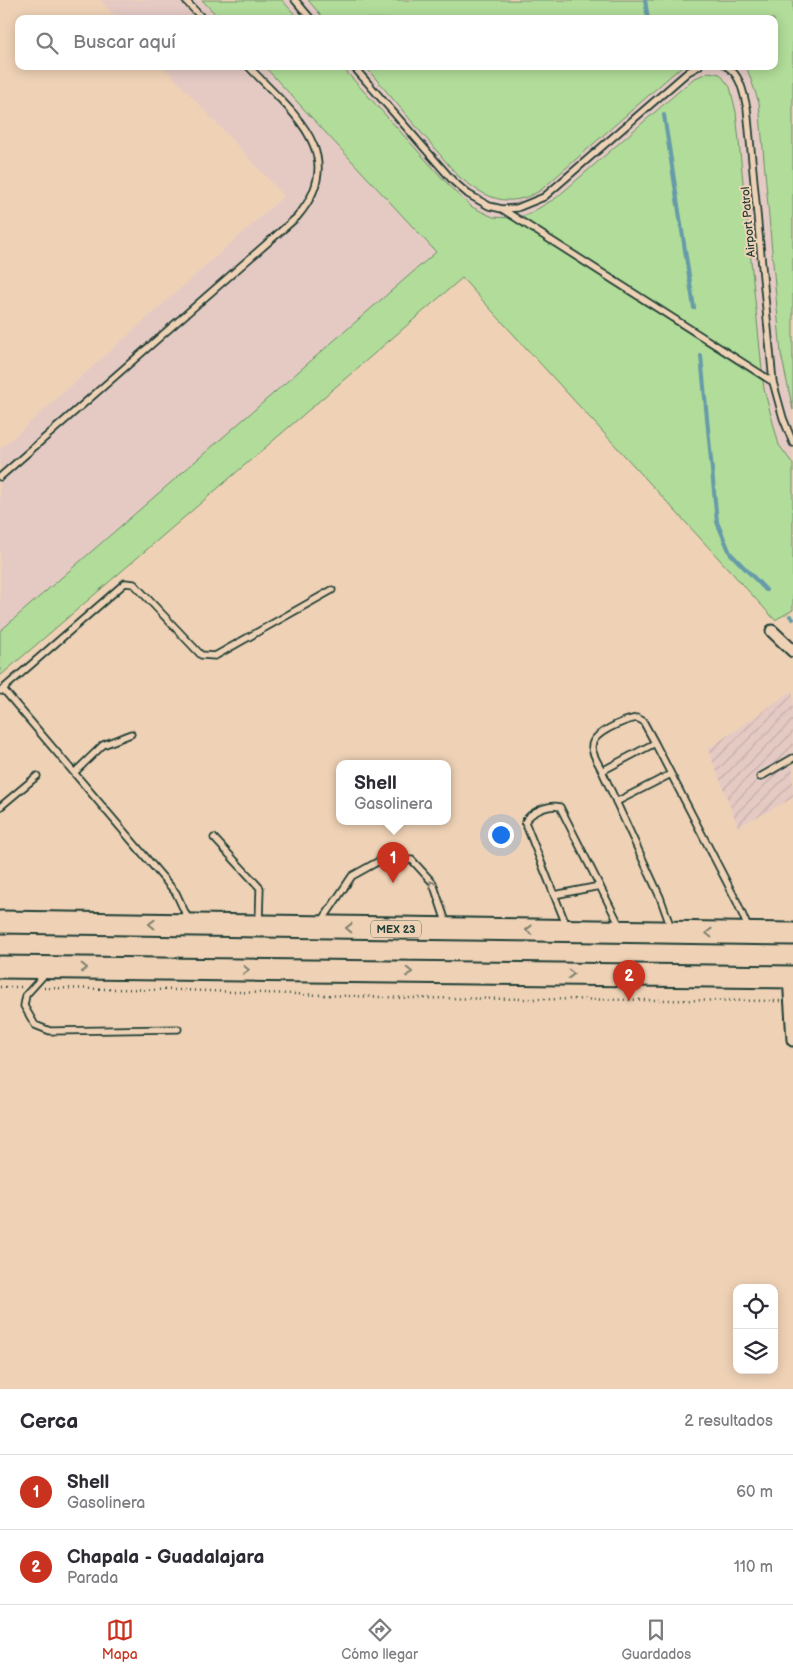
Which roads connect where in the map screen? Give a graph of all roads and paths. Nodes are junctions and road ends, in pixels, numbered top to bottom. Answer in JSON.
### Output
{"nodes":[{"id":1,"x":185,"y":0,"type":"edge"},
{"id":2,"x":295,"y":0,"type":"edge"},
{"id":3,"x":199,"y":15,"type":"edge"},
{"id":4,"x":308,"y":15,"type":"edge"},
{"id":5,"x":252,"y":70,"type":"edge"},
{"id":6,"x":356,"y":70,"type":"edge"},
{"id":7,"x":692,"y":70,"type":"edge"},
{"id":8,"x":731,"y":70,"type":"edge"},
{"id":9,"x":502,"y":209,"type":"junction"},
{"id":10,"x":774,"y":382,"type":"junction"},
{"id":11,"x":793,"y":444,"type":"edge"},
{"id":12,"x":0,"y":478,"type":"edge"},
{"id":13,"x":332,"y":590,"type":"dead end"},
{"id":14,"x":772,"y":631,"type":"dead end"},
{"id":15,"x":793,"y":651,"type":"edge"},
{"id":16,"x":1,"y":691,"type":"edge"},
{"id":17,"x":131,"y":734,"type":"dead end"},
{"id":18,"x":655,"y":743,"type":"junction"},
{"id":19,"x":793,"y":758,"type":"edge"},
{"id":20,"x":602,"y":771,"type":"junction"},
{"id":21,"x":74,"y":772,"type":"junction"},
{"id":22,"x":671,"y":774,"type":"junction"},
{"id":23,"x":37,"y":776,"type":"dead end"},
{"id":24,"x":760,"y":777,"type":"dead end"},
{"id":25,"x":616,"y":802,"type":"junction"},
{"id":26,"x":0,"y":808,"type":"edge"},
{"id":27,"x":214,"y":838,"type":"dead end"},
{"id":28,"x":600,"y":886,"type":"junction"},
{"id":29,"x":554,"y":895,"type":"junction"},
{"id":30,"x":0,"y":922,"type":"edge"},
{"id":31,"x":191,"y":925,"type":"junction"},
{"id":32,"x":259,"y":926,"type":"junction"},
{"id":33,"x":318,"y":927,"type":"junction"},
{"id":34,"x":448,"y":929,"type":"junction"},
{"id":35,"x":569,"y":931,"type":"junction"},
{"id":36,"x":623,"y":932,"type":"junction"},
{"id":37,"x":673,"y":933,"type":"junction"},
{"id":38,"x":751,"y":934,"type":"junction"},
{"id":39,"x":793,"y":934,"type":"edge"},
{"id":40,"x":0,"y":967,"type":"edge"},
{"id":41,"x":52,"y":967,"type":"junction"},
{"id":42,"x":791,"y":977,"type":"edge"},
{"id":43,"x":0,"y":987,"type":"edge"},
{"id":44,"x":31,"y":988,"type":"junction"},
{"id":45,"x":790,"y":1001,"type":"junction"},
{"id":46,"x":178,"y":1029,"type":"dead end"},
{"id":47,"x":793,"y":1040,"type":"edge"}],
"edges":[{"from":1,"to":3,"type":"lane"},
{"from":2,"to":4,"type":"lane"},
{"from":5,"to":12,"type":"lane"},
{"from":6,"to":9,"type":"lane"},
{"from":7,"to":9,"type":"lane"},
{"from":8,"to":10,"type":"lane","name":"Airport Patrol"},
{"from":9,"to":10,"type":"lane"},
{"from":10,"to":11,"type":"lane","name":"Airport Patrol"},
{"from":13,"to":16,"type":"lane"},
{"from":14,"to":15,"type":"street"},
{"from":16,"to":21,"type":"lane"},
{"from":17,"to":21,"type":"lane"},
{"from":18,"to":20,"type":"lane"},
{"from":18,"to":20,"type":"lane"},
{"from":18,"to":22,"type":"lane"},
{"from":19,"to":24,"type":"lane"},
{"from":20,"to":25,"type":"lane"},
{"from":21,"to":31,"type":"lane"},
{"from":22,"to":25,"type":"lane"},
{"from":22,"to":38,"type":"lane"},
{"from":23,"to":26,"type":"lane"},
{"from":25,"to":37,"type":"lane"},
{"from":27,"to":32,"type":"lane"},
{"from":28,"to":29,"type":"lane"},
{"from":28,"to":29,"type":"lane"},
{"from":28,"to":36,"type":"lane"},
{"from":29,"to":35,"type":"lane"},
{"from":31,"to":30,"type":"highway","number":"MEX 23","one_way":true},
{"from":31,"to":32,"type":"highway","number":"MEX 23"},
{"from":32,"to":33,"type":"highway","number":"MEX 23"},
{"from":34,"to":33,"type":"highway","number":"MEX 23","one_way":true},
{"from":34,"to":33,"type":"lane","one_way":true},
{"from":35,"to":34,"type":"highway","number":"MEX 23","one_way":true},
{"from":35,"to":36,"type":"highway","number":"MEX 23"},
{"from":36,"to":37,"type":"highway","number":"MEX 23"},
{"from":38,"to":37,"type":"highway","number":"MEX 23","one_way":true},
{"from":38,"to":39,"type":"highway","number":"MEX 23"},
{"from":40,"to":41,"type":"highway"},
{"from":41,"to":42,"type":"highway","one_way":true},
{"from":41,"to":44,"type":"lane"},
{"from":42,"to":45,"type":"street"},
{"from":43,"to":44,"type":"path"},
{"from":44,"to":45,"type":"path"},
{"from":44,"to":46,"type":"lane"},
{"from":45,"to":47,"type":"street"}]}
